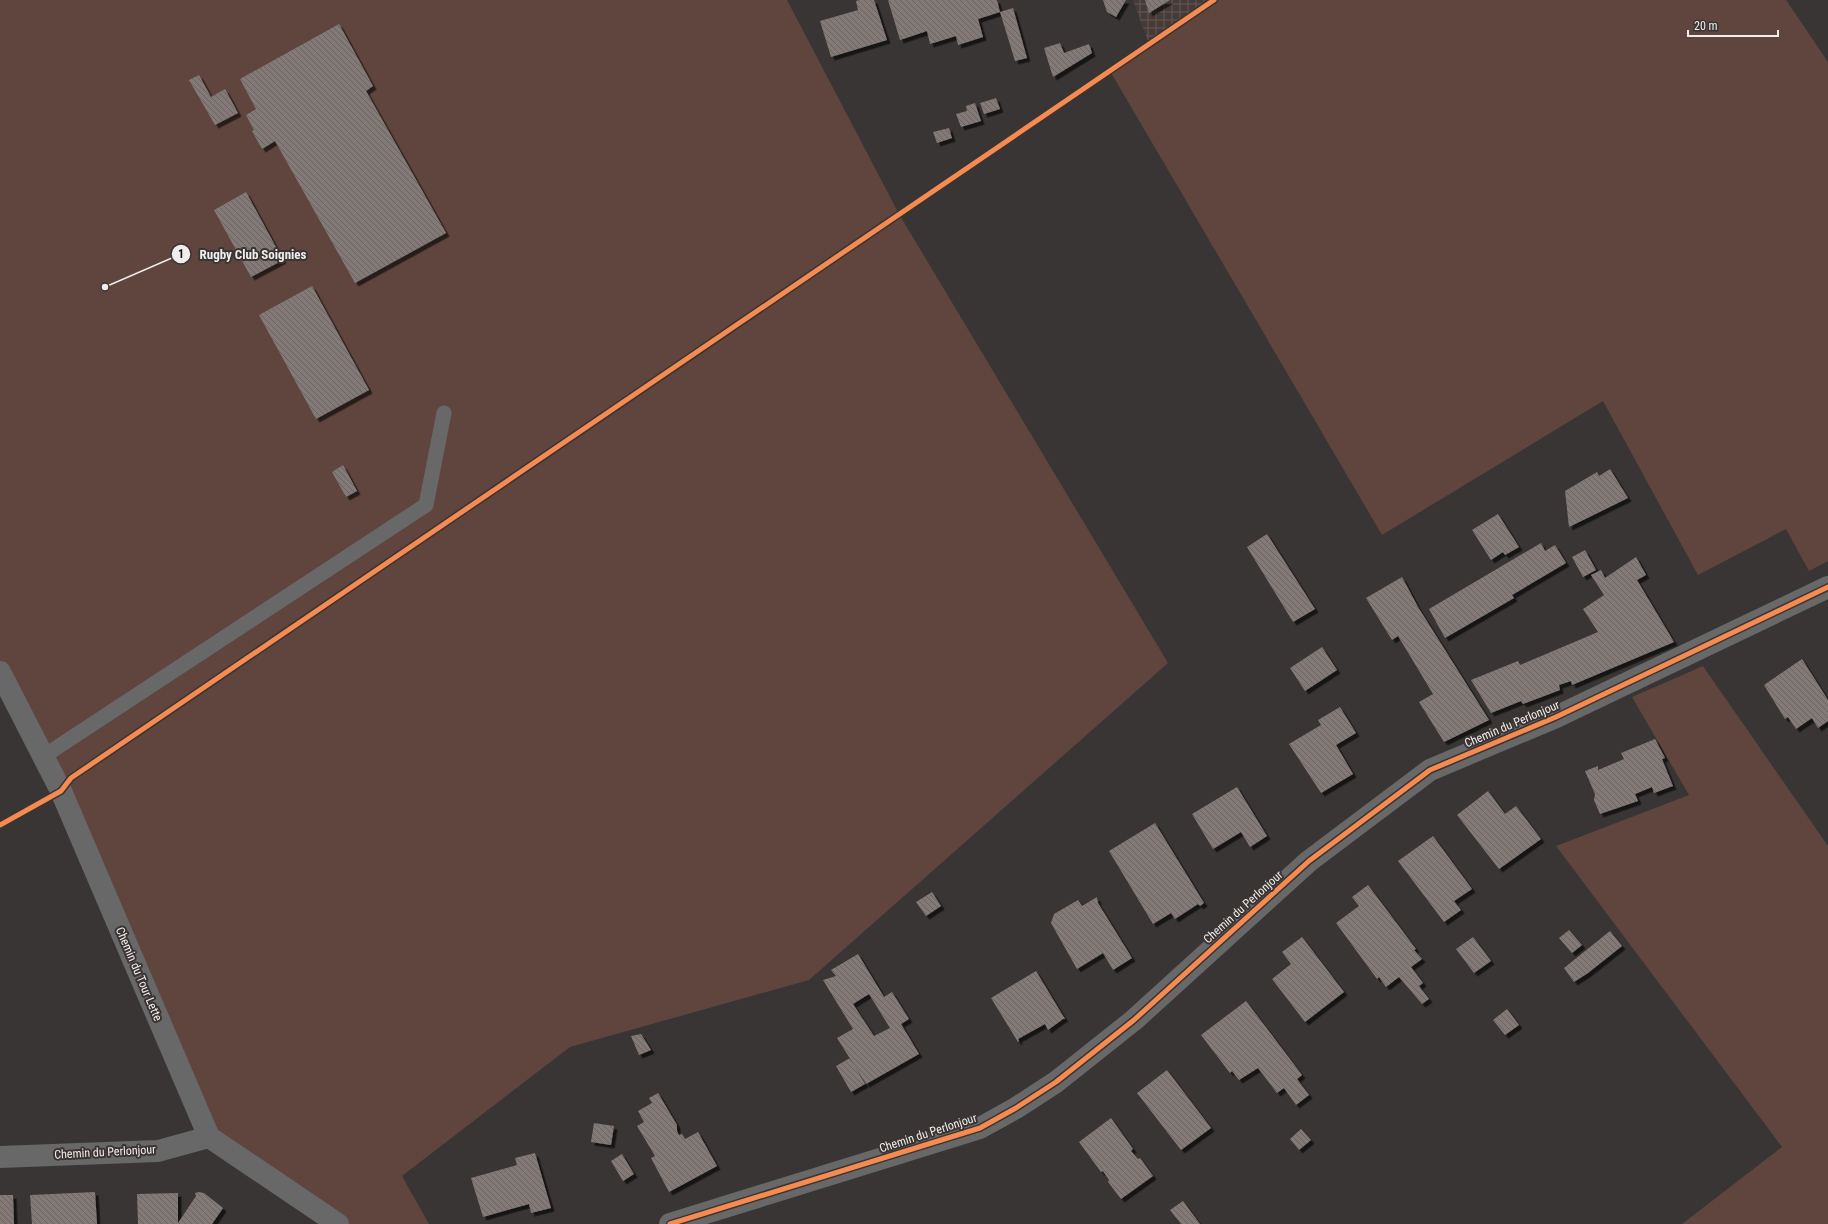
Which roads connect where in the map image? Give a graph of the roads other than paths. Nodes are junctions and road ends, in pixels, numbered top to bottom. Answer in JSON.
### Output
{"nodes":[{"id":1,"x":444,"y":412,"type":"dead end"},
{"id":2,"x":1828,"y":587,"type":"edge"},
{"id":3,"x":0,"y":672,"type":"edge"},
{"id":4,"x":44,"y":756,"type":"junction"},
{"id":5,"x":209,"y":1137,"type":"junction"},
{"id":6,"x":0,"y":1158,"type":"edge"},
{"id":7,"x":338,"y":1224,"type":"edge"},
{"id":8,"x":670,"y":1224,"type":"edge"}],
"edges":[{"from":1,"to":4,"type":"lane"},
{"from":2,"to":8,"type":"street","name":"Chemin du Perlonjour"},
{"from":3,"to":4,"type":"street","name":"Chemin du Tour Lette"},
{"from":4,"to":5,"type":"street","name":"Chemin du Tour Lette"},
{"from":5,"to":6,"type":"street","name":"Chemin du Perlonjour"},
{"from":5,"to":7,"type":"street"}]}
